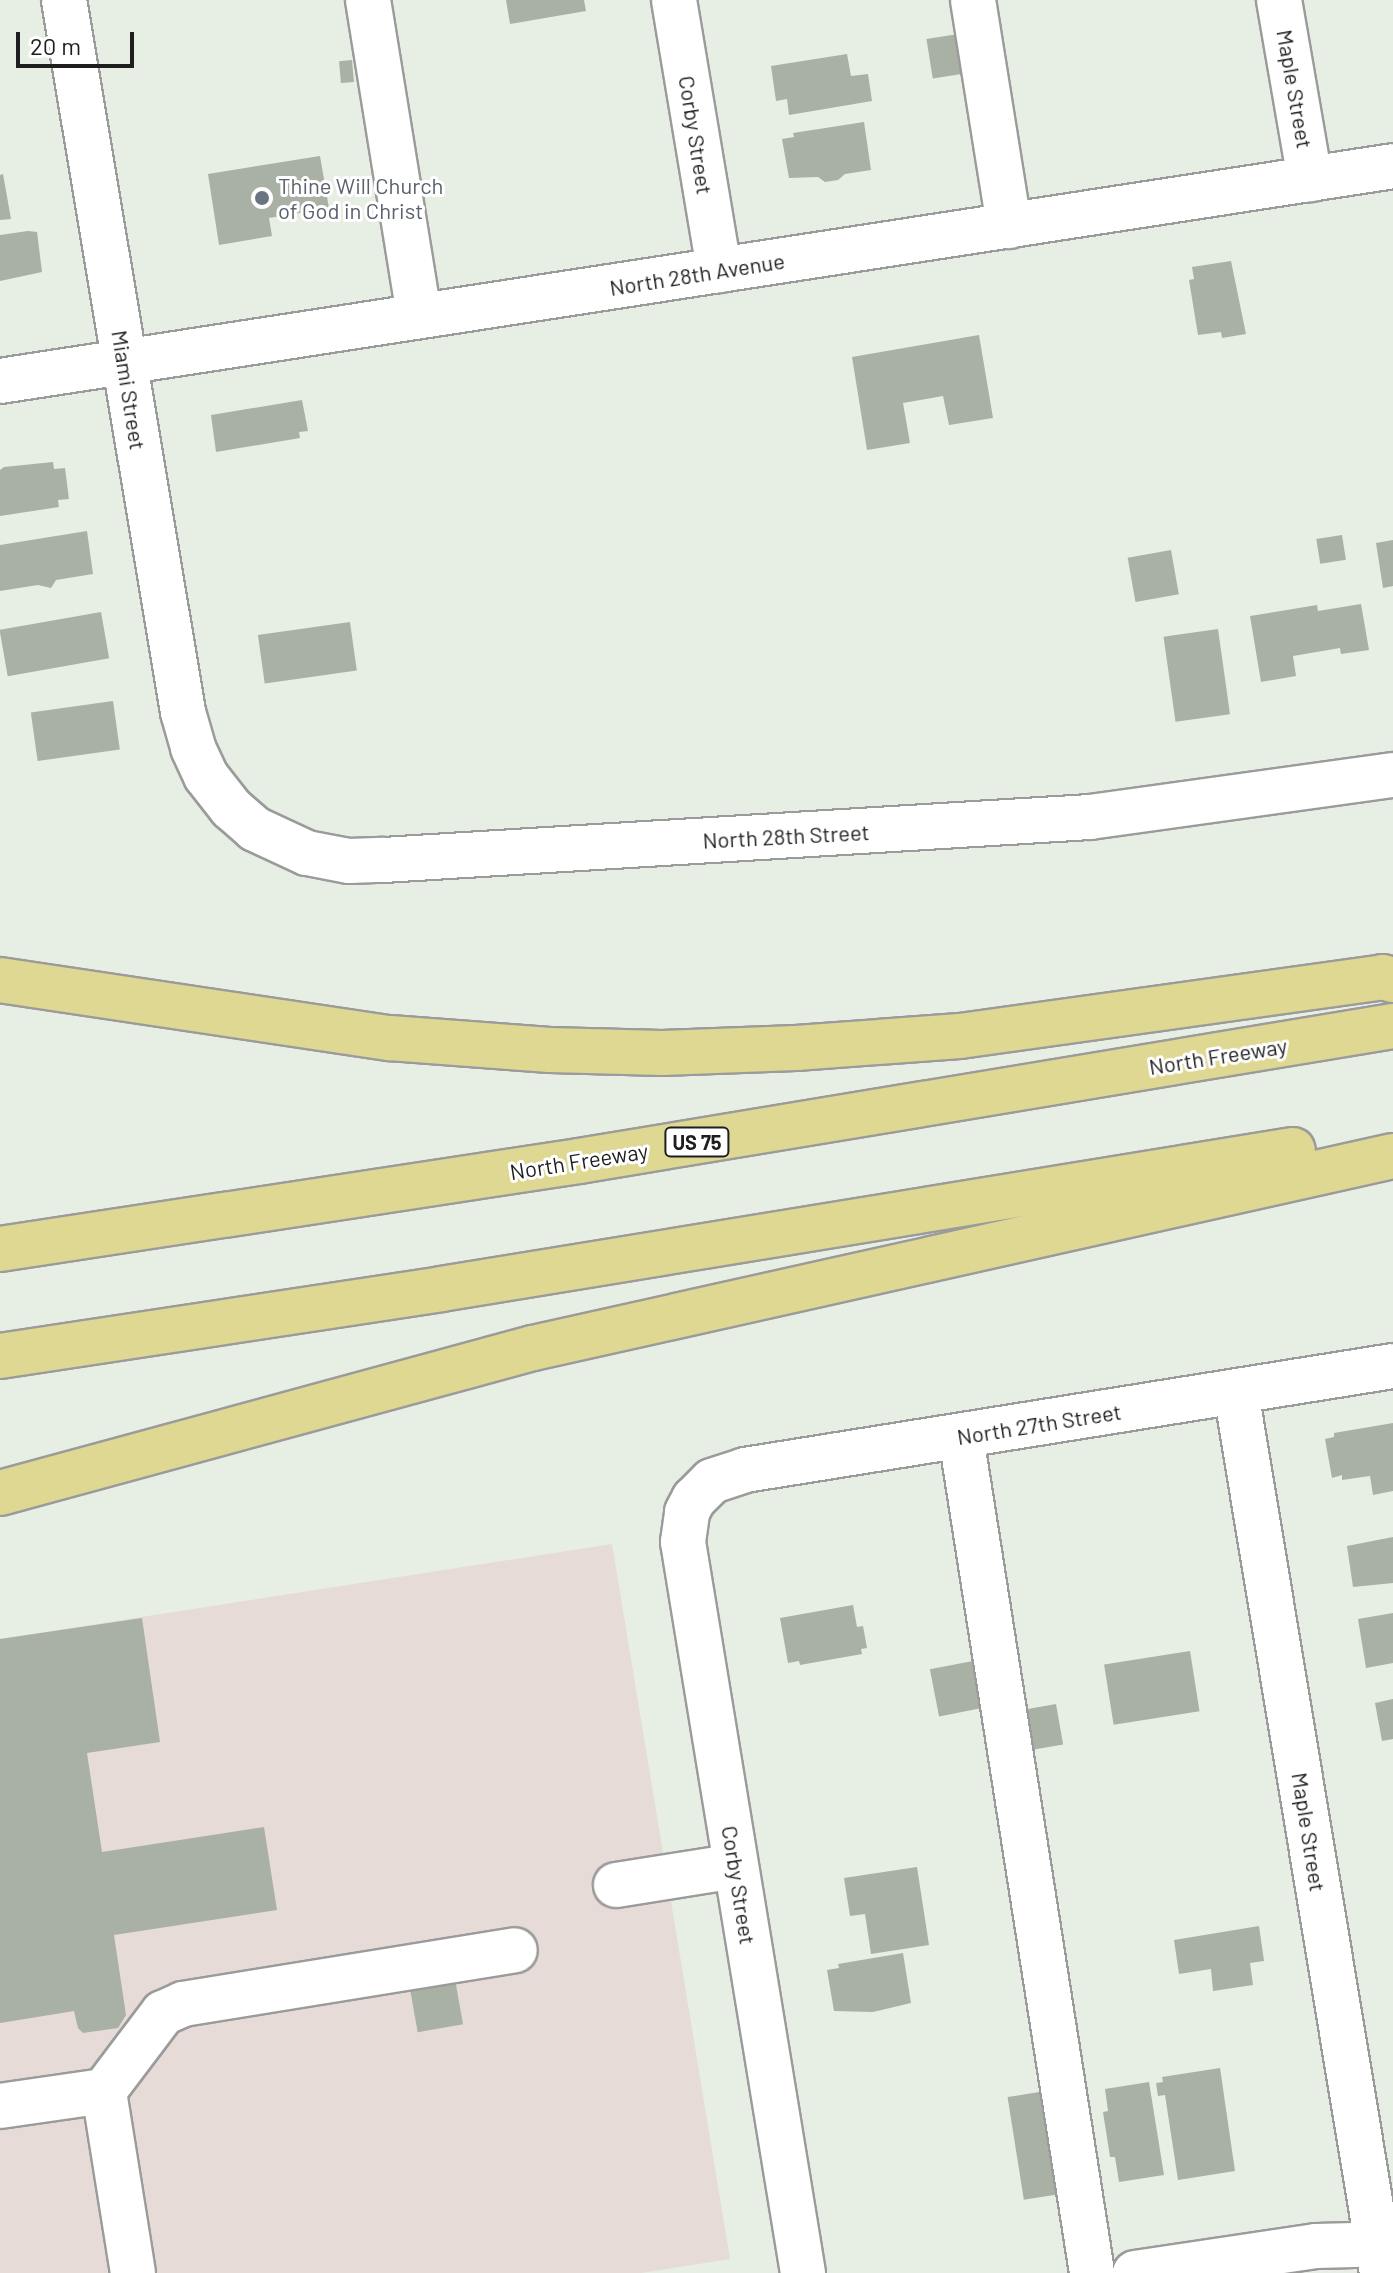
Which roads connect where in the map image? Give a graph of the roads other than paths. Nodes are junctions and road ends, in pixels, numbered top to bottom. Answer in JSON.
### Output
{"nodes":[{"id":1,"x":64,"y":0,"type":"edge"},
{"id":2,"x":368,"y":0,"type":"edge"},
{"id":3,"x":674,"y":0,"type":"edge"},
{"id":4,"x":973,"y":0,"type":"edge"},
{"id":5,"x":1279,"y":0,"type":"edge"},
{"id":6,"x":1393,"y":166,"type":"edge"},
{"id":7,"x":1310,"y":179,"type":"junction"},
{"id":8,"x":1009,"y":226,"type":"junction"},
{"id":9,"x":719,"y":270,"type":"junction"},
{"id":10,"x":419,"y":316,"type":"junction"},
{"id":11,"x":125,"y":362,"type":"junction"},
{"id":12,"x":0,"y":381,"type":"edge"},
{"id":13,"x":1393,"y":775,"type":"edge"},
{"id":14,"x":206,"y":776,"type":"joint"},
{"id":15,"x":0,"y":980,"type":"edge"},
{"id":16,"x":1393,"y":980,"type":"edge"},
{"id":17,"x":1393,"y":1026,"type":"edge"},
{"id":18,"x":1393,"y":1134,"type":"edge"},
{"id":19,"x":1393,"y":1156,"type":"edge"},
{"id":20,"x":0,"y":1249,"type":"edge"},
{"id":21,"x":0,"y":1356,"type":"edge"},
{"id":22,"x":1393,"y":1366,"type":"edge"},
{"id":23,"x":1236,"y":1392,"type":"junction"},
{"id":24,"x":961,"y":1437,"type":"junction"},
{"id":25,"x":0,"y":1493,"type":"edge"},
{"id":26,"x":694,"y":1499,"type":"joint"},
{"id":27,"x":736,"y":1866,"type":"junction"},
{"id":28,"x":616,"y":1885,"type":"dead end"},
{"id":29,"x":515,"y":1950,"type":"dead end"},
{"id":30,"x":104,"y":2091,"type":"junction"},
{"id":31,"x":0,"y":2106,"type":"edge"},
{"id":32,"x":1384,"y":2254,"type":"edge"},
{"id":33,"x":133,"y":2273,"type":"edge"},
{"id":34,"x":803,"y":2273,"type":"edge"},
{"id":35,"x":1092,"y":2273,"type":"edge"},
{"id":36,"x":1135,"y":2273,"type":"edge"}],
"edges":[{"from":1,"to":11,"type":"street","name":"Miami Street"},
{"from":2,"to":10,"type":"street"},
{"from":3,"to":9,"type":"street","name":"Corby Street"},
{"from":4,"to":8,"type":"street"},
{"from":5,"to":7,"type":"street","name":"Maple Street"},
{"from":6,"to":7,"type":"street","name":"North 28th Avenue"},
{"from":7,"to":8,"type":"street","name":"North 28th Avenue"},
{"from":8,"to":9,"type":"street","name":"North 28th Avenue"},
{"from":9,"to":10,"type":"street","name":"North 28th Avenue"},
{"from":10,"to":11,"type":"street","name":"North 28th Avenue"},
{"from":11,"to":12,"type":"street","name":"North 28th Avenue"},
{"from":11,"to":14,"type":"street","name":"Miami Street"},
{"from":13,"to":14,"type":"street","name":"North 28th Street"},
{"from":15,"to":16,"type":"highway"},
{"from":17,"to":20,"type":"highway","name":"North Freeway","number":"US 75"},
{"from":18,"to":21,"type":"highway"},
{"from":19,"to":25,"type":"highway"},
{"from":22,"to":23,"type":"street","name":"North 27th Street"},
{"from":23,"to":24,"type":"street","name":"North 27th Street"},
{"from":23,"to":32,"type":"street","name":"Maple Street"},
{"from":24,"to":26,"type":"street","name":"North 27th Street"},
{"from":24,"to":35,"type":"street"},
{"from":26,"to":27,"type":"street","name":"Corby Street"},
{"from":27,"to":28,"type":"street"},
{"from":27,"to":34,"type":"street","name":"Corby Street"},
{"from":29,"to":30,"type":"street"},
{"from":30,"to":31,"type":"street"},
{"from":30,"to":33,"type":"street"},
{"from":32,"to":36,"type":"street"}]}
